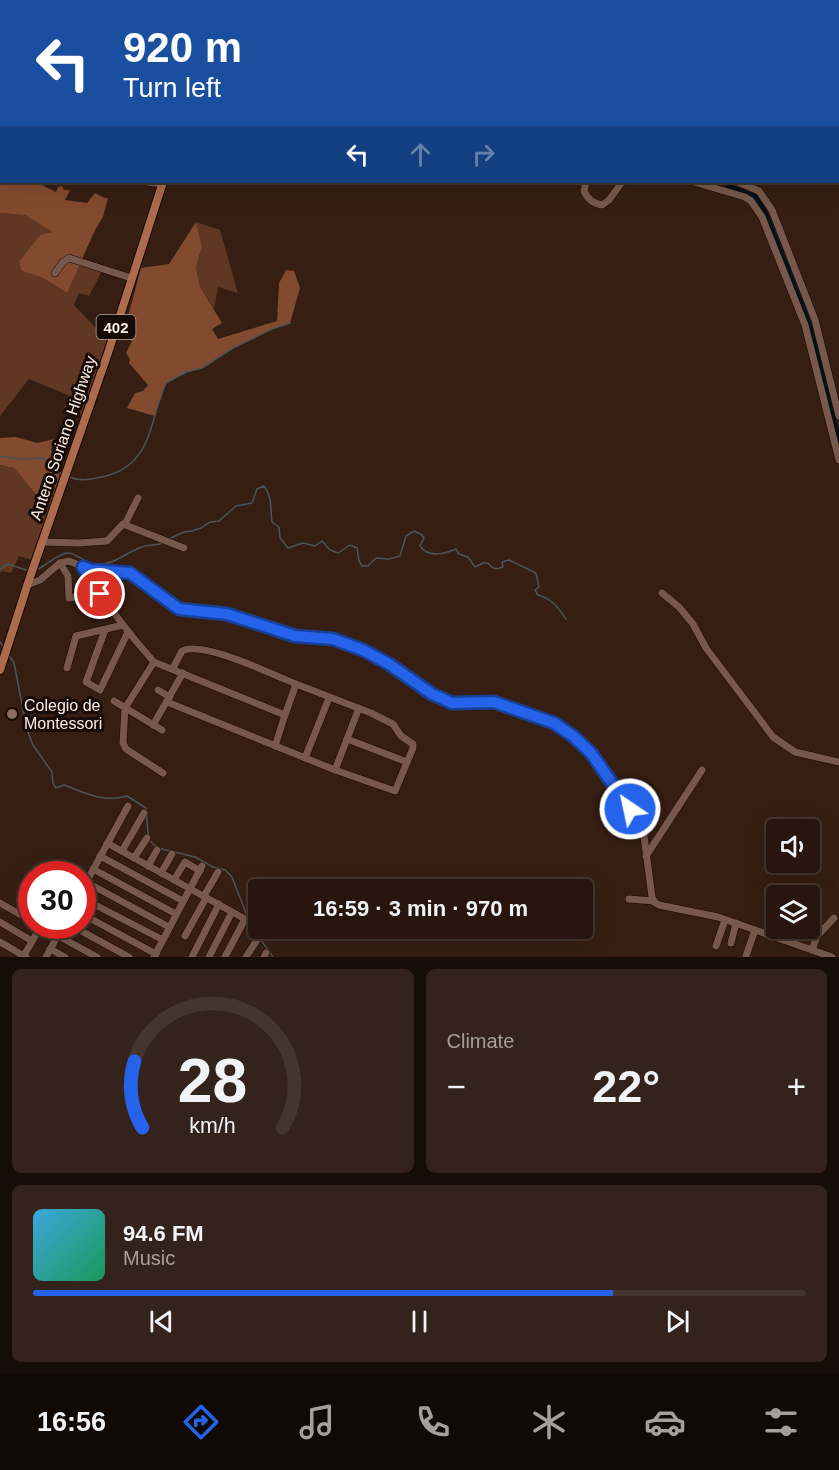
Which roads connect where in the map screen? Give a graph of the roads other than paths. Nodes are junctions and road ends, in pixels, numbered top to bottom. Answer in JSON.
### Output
{"nodes":[{"id":1,"x":162,"y":183,"type":"edge"},
{"id":2,"x":586,"y":183,"type":"edge"},
{"id":3,"x":621,"y":183,"type":"edge"},
{"id":4,"x":698,"y":183,"type":"edge"},
{"id":5,"x":722,"y":183,"type":"edge"},
{"id":6,"x":740,"y":183,"type":"edge"},
{"id":7,"x":719,"y":189,"type":"junction"},
{"id":8,"x":55,"y":273,"type":"dead end"},
{"id":9,"x":131,"y":278,"type":"junction"},
{"id":10,"x":839,"y":417,"type":"edge"},
{"id":11,"x":829,"y":421,"type":"junction"},
{"id":12,"x":839,"y":460,"type":"edge"},
{"id":13,"x":138,"y":498,"type":"dead end"},
{"id":14,"x":125,"y":524,"type":"junction"},
{"id":15,"x":43,"y":542,"type":"junction"},
{"id":16,"x":184,"y":548,"type":"dead end"},
{"id":17,"x":60,"y":564,"type":"junction"},
{"id":18,"x":83,"y":567,"type":"junction"},
{"id":19,"x":27,"y":585,"type":"junction"},
{"id":20,"x":662,"y":593,"type":"dead end"},
{"id":21,"x":100,"y":594,"type":"junction"},
{"id":22,"x":123,"y":625,"type":"junction"},
{"id":23,"x":105,"y":630,"type":"junction"},
{"id":24,"x":128,"y":632,"type":"junction"},
{"id":25,"x":154,"y":662,"type":"junction"},
{"id":26,"x":67,"y":668,"type":"dead end"},
{"id":27,"x":173,"y":668,"type":"junction"},
{"id":28,"x":0,"y":670,"type":"edge"},
{"id":29,"x":183,"y":673,"type":"junction"},
{"id":30,"x":296,"y":684,"type":"junction"},
{"id":31,"x":158,"y":690,"type":"dead end"},
{"id":32,"x":328,"y":698,"type":"junction"},
{"id":33,"x":114,"y":700,"type":"dead end"},
{"id":34,"x":168,"y":700,"type":"junction"},
{"id":35,"x":125,"y":708,"type":"junction"},
{"id":36,"x":359,"y":708,"type":"junction"},
{"id":37,"x":285,"y":715,"type":"junction"},
{"id":38,"x":153,"y":725,"type":"junction"},
{"id":39,"x":162,"y":730,"type":"dead end"},
{"id":40,"x":347,"y":739,"type":"junction"},
{"id":41,"x":275,"y":746,"type":"junction"},
{"id":42,"x":305,"y":758,"type":"junction"},
{"id":43,"x":407,"y":762,"type":"junction"},
{"id":44,"x":839,"y":762,"type":"edge"},
{"id":45,"x":335,"y":770,"type":"junction"},
{"id":46,"x":702,"y":770,"type":"dead end"},
{"id":47,"x":163,"y":773,"type":"dead end"},
{"id":48,"x":128,"y":806,"type":"dead end"},
{"id":49,"x":144,"y":813,"type":"dead end"},
{"id":50,"x":119,"y":822,"type":"junction"},
{"id":51,"x":133,"y":830,"type":"junction"},
{"id":52,"x":147,"y":838,"type":"dead end"},
{"id":53,"x":107,"y":843,"type":"junction"},
{"id":54,"x":157,"y":850,"type":"dead end"},
{"id":55,"x":122,"y":851,"type":"junction"},
{"id":56,"x":172,"y":854,"type":"dead end"},
{"id":57,"x":100,"y":856,"type":"junction"},
{"id":58,"x":646,"y":856,"type":"junction"},
{"id":59,"x":134,"y":858,"type":"junction"},
{"id":60,"x":96,"y":863,"type":"edge"},
{"id":61,"x":148,"y":866,"type":"junction"},
{"id":62,"x":96,"y":871,"type":"edge"},
{"id":63,"x":218,"y":872,"type":"dead end"},
{"id":64,"x":161,"y":873,"type":"junction"},
{"id":65,"x":174,"y":880,"type":"junction"},
{"id":66,"x":189,"y":888,"type":"junction"},
{"id":67,"x":96,"y":892,"type":"edge"},
{"id":68,"x":205,"y":897,"type":"junction"},
{"id":69,"x":629,"y":899,"type":"dead end"},
{"id":70,"x":183,"y":901,"type":"junction"},
{"id":71,"x":654,"y":901,"type":"junction"},
{"id":72,"x":0,"y":903,"type":"edge"},
{"id":73,"x":219,"y":904,"type":"junction"},
{"id":74,"x":96,"y":905,"type":"edge"},
{"id":75,"x":232,"y":912,"type":"junction"},
{"id":76,"x":18,"y":913,"type":"edge"},
{"id":77,"x":176,"y":914,"type":"junction"},
{"id":78,"x":834,"y":918,"type":"dead end"},
{"id":79,"x":725,"y":920,"type":"junction"},
{"id":80,"x":0,"y":922,"type":"edge"},
{"id":81,"x":96,"y":922,"type":"edge"},
{"id":82,"x":736,"y":923,"type":"junction"},
{"id":83,"x":169,"y":927,"type":"junction"},
{"id":84,"x":755,"y":930,"type":"junction"},
{"id":85,"x":185,"y":936,"type":"dead end"},
{"id":86,"x":55,"y":939,"type":"edge"},
{"id":87,"x":63,"y":939,"type":"edge"},
{"id":88,"x":96,"y":939,"type":"edge"},
{"id":89,"x":163,"y":940,"type":"junction"},
{"id":90,"x":257,"y":940,"type":"dead end"},
{"id":91,"x":32,"y":941,"type":"joint"},
{"id":92,"x":0,"y":942,"type":"edge"},
{"id":93,"x":731,"y":943,"type":"dead end"},
{"id":94,"x":716,"y":946,"type":"dead end"},
{"id":95,"x":50,"y":949,"type":"junction"},
{"id":96,"x":812,"y":950,"type":"junction"},
{"id":97,"x":155,"y":955,"type":"edge"},
{"id":98,"x":746,"y":956,"type":"edge"},
{"id":99,"x":24,"y":957,"type":"edge"},
{"id":100,"x":46,"y":957,"type":"edge"},
{"id":101,"x":65,"y":957,"type":"edge"},
{"id":102,"x":96,"y":957,"type":"edge"},
{"id":103,"x":129,"y":957,"type":"edge"},
{"id":104,"x":192,"y":957,"type":"edge"},
{"id":105,"x":209,"y":957,"type":"edge"},
{"id":106,"x":226,"y":957,"type":"edge"},
{"id":107,"x":246,"y":957,"type":"edge"},
{"id":108,"x":832,"y":957,"type":"edge"}],
"edges":[{"from":1,"to":9,"type":"main road","name":"Antero Soriano Highway","number":"402"},
{"from":2,"to":3,"type":"street"},
{"from":4,"to":7,"type":"street"},
{"from":5,"to":7,"type":"street"},
{"from":6,"to":10,"type":"street"},
{"from":7,"to":11,"type":"street"},
{"from":8,"to":9,"type":"street"},
{"from":9,"to":15,"type":"main road","name":"Antero Soriano Highway","number":"402"},
{"from":10,"to":11,"type":"street"},
{"from":11,"to":12,"type":"street"},
{"from":13,"to":14,"type":"street"},
{"from":14,"to":15,"type":"street"},
{"from":14,"to":16,"type":"street"},
{"from":15,"to":19,"type":"main road","name":"Antero Soriano Highway","number":"402"},
{"from":17,"to":18,"type":"street"},
{"from":17,"to":19,"type":"street"},
{"from":17,"to":21,"type":"street"},
{"from":18,"to":21,"type":"street"},
{"from":18,"to":58,"type":"street"},
{"from":19,"to":28,"type":"main road","name":"Antero Soriano Highway","number":"402"},
{"from":20,"to":44,"type":"street"},
{"from":21,"to":22,"type":"street"},
{"from":22,"to":23,"type":"street"},
{"from":22,"to":24,"type":"street"},
{"from":23,"to":24,"type":"street"},
{"from":23,"to":26,"type":"street"},
{"from":24,"to":25,"type":"street"},
{"from":25,"to":27,"type":"street"},
{"from":25,"to":35,"type":"street"},
{"from":27,"to":29,"type":"street"},
{"from":27,"to":30,"type":"street"},
{"from":29,"to":34,"type":"street"},
{"from":29,"to":37,"type":"street"},
{"from":30,"to":32,"type":"street"},
{"from":30,"to":37,"type":"street"},
{"from":31,"to":34,"type":"street"},
{"from":32,"to":36,"type":"street"},
{"from":32,"to":42,"type":"street"},
{"from":33,"to":35,"type":"street"},
{"from":34,"to":38,"type":"street"},
{"from":34,"to":41,"type":"street"},
{"from":35,"to":38,"type":"street"},
{"from":35,"to":47,"type":"street"},
{"from":36,"to":40,"type":"street"},
{"from":36,"to":43,"type":"street"},
{"from":37,"to":41,"type":"street"},
{"from":38,"to":39,"type":"street"},
{"from":40,"to":43,"type":"street"},
{"from":40,"to":45,"type":"street"},
{"from":41,"to":42,"type":"street"},
{"from":42,"to":45,"type":"street"},
{"from":43,"to":45,"type":"street"},
{"from":46,"to":58,"type":"street"},
{"from":48,"to":50,"type":"street"},
{"from":49,"to":51,"type":"street"},
{"from":50,"to":51,"type":"street"},
{"from":50,"to":53,"type":"street"},
{"from":51,"to":55,"type":"street"},
{"from":52,"to":59,"type":"street"},
{"from":53,"to":55,"type":"street"},
{"from":53,"to":57,"type":"street"},
{"from":54,"to":61,"type":"street"},
{"from":55,"to":59,"type":"street"},
{"from":56,"to":64,"type":"street"},
{"from":57,"to":60,"type":"street"},
{"from":57,"to":70,"type":"street"},
{"from":58,"to":71,"type":"street"},
{"from":59,"to":61,"type":"street"},
{"from":61,"to":64,"type":"street"},
{"from":62,"to":77,"type":"street"},
{"from":63,"to":68,"type":"street"},
{"from":64,"to":65,"type":"street"},
{"from":65,"to":66,"type":"street"},
{"from":65,"to":66,"type":"street"},
{"from":66,"to":68,"type":"street"},
{"from":66,"to":70,"type":"street"},
{"from":67,"to":83,"type":"street"},
{"from":68,"to":73,"type":"street"},
{"from":68,"to":85,"type":"street"},
{"from":69,"to":71,"type":"street"},
{"from":70,"to":77,"type":"street"},
{"from":71,"to":79,"type":"street"},
{"from":72,"to":76,"type":"street"},
{"from":73,"to":75,"type":"street"},
{"from":73,"to":104,"type":"street"},
{"from":74,"to":89,"type":"street"},
{"from":75,"to":105,"type":"street"},
{"from":75,"to":106,"type":"street"},
{"from":77,"to":83,"type":"street"},
{"from":78,"to":96,"type":"street"},
{"from":79,"to":82,"type":"street"},
{"from":79,"to":94,"type":"street"},
{"from":80,"to":91,"type":"street"},
{"from":81,"to":97,"type":"street"},
{"from":82,"to":84,"type":"street"},
{"from":82,"to":93,"type":"street"},
{"from":83,"to":89,"type":"street"},
{"from":84,"to":96,"type":"street"},
{"from":84,"to":98,"type":"street"},
{"from":86,"to":95,"type":"street"},
{"from":87,"to":102,"type":"street"},
{"from":88,"to":103,"type":"street"},
{"from":89,"to":97,"type":"street"},
{"from":90,"to":107,"type":"street"},
{"from":91,"to":99,"type":"street"},
{"from":92,"to":99,"type":"street"},
{"from":95,"to":100,"type":"street"},
{"from":95,"to":101,"type":"street"},
{"from":96,"to":108,"type":"street"}]}
